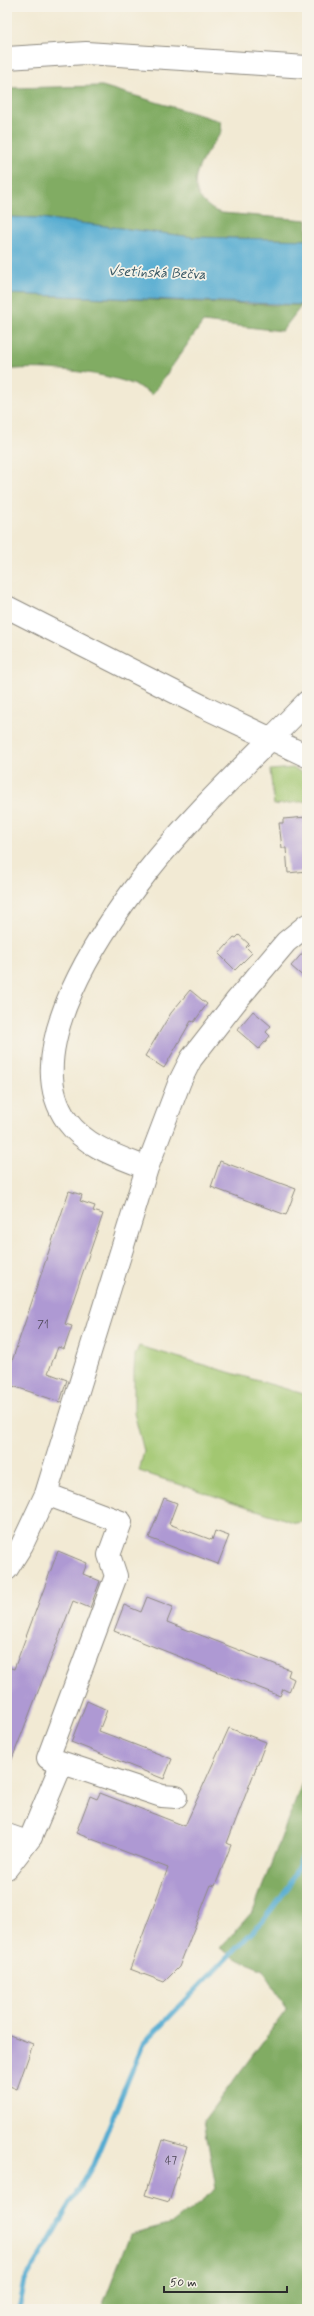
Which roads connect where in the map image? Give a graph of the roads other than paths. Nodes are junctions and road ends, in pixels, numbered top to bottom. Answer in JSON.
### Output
{"nodes":[{"id":1,"x":7,"y":58,"type":"edge"},
{"id":2,"x":307,"y":66,"type":"edge"},
{"id":3,"x":7,"y":607,"type":"edge"},
{"id":4,"x":307,"y":702,"type":"edge"},
{"id":5,"x":272,"y":738,"type":"junction"},
{"id":6,"x":307,"y":756,"type":"edge"},
{"id":7,"x":307,"y":925,"type":"edge"},
{"id":8,"x":148,"y":1168,"type":"junction"},
{"id":9,"x":46,"y":1494,"type":"junction"},
{"id":10,"x":7,"y":1569,"type":"edge"},
{"id":11,"x":62,"y":1762,"type":"junction"},
{"id":12,"x":176,"y":1797,"type":"dead end"},
{"id":13,"x":17,"y":1838,"type":"edge"},
{"id":14,"x":7,"y":1868,"type":"edge"}],
"edges":[{"from":1,"to":2,"type":"street"},
{"from":3,"to":5,"type":"street"},
{"from":4,"to":5,"type":"street"},
{"from":5,"to":6,"type":"street"},
{"from":5,"to":8,"type":"street"},
{"from":7,"to":8,"type":"street"},
{"from":8,"to":9,"type":"street"},
{"from":9,"to":10,"type":"street"},
{"from":9,"to":11,"type":"street"},
{"from":11,"to":12,"type":"street"},
{"from":11,"to":13,"type":"street"},
{"from":13,"to":14,"type":"street"}]}
